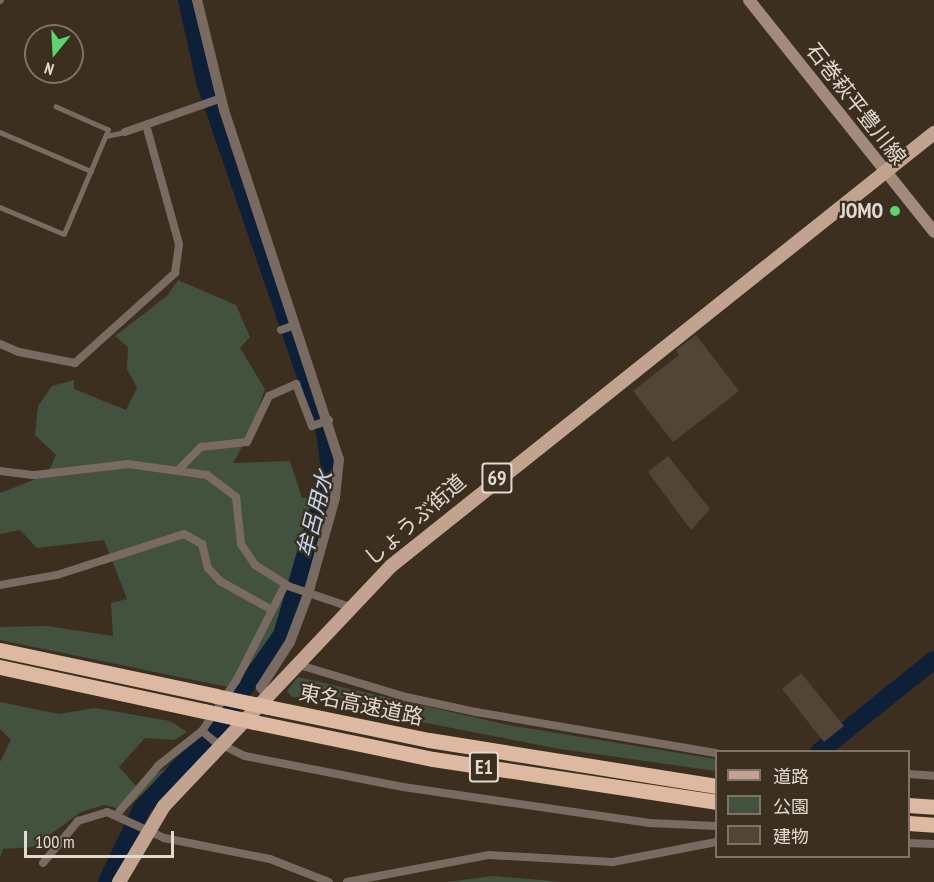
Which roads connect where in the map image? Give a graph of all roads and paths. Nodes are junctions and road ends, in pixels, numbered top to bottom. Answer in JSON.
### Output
{"nodes":[{"id":1,"x":197,"y":0,"type":"edge"},
{"id":2,"x":748,"y":0,"type":"edge"},
{"id":3,"x":216,"y":99,"type":"dead end"},
{"id":4,"x":56,"y":107,"type":"dead end"},
{"id":5,"x":146,"y":125,"type":"junction"},
{"id":6,"x":0,"y":132,"type":"edge"},
{"id":7,"x":125,"y":132,"type":"joint"},
{"id":8,"x":934,"y":133,"type":"edge"},
{"id":9,"x":106,"y":136,"type":"junction"},
{"id":10,"x":91,"y":171,"type":"junction"},
{"id":11,"x":885,"y":172,"type":"junction"},
{"id":12,"x":0,"y":207,"type":"edge"},
{"id":13,"x":934,"y":232,"type":"edge"},
{"id":14,"x":292,"y":326,"type":"dead end"},
{"id":15,"x":281,"y":330,"type":"dead end"},
{"id":16,"x":0,"y":344,"type":"edge"},
{"id":17,"x":327,"y":421,"type":"junction"},
{"id":18,"x":180,"y":468,"type":"junction"},
{"id":19,"x":0,"y":471,"type":"edge"},
{"id":20,"x":0,"y":585,"type":"edge"},
{"id":21,"x":287,"y":586,"type":"junction"},
{"id":22,"x":306,"y":594,"type":"junction"},
{"id":23,"x":350,"y":607,"type":"junction"},
{"id":24,"x":270,"y":609,"type":"junction"},
{"id":25,"x":0,"y":650,"type":"edge"},
{"id":26,"x":296,"y":664,"type":"junction"},
{"id":27,"x":0,"y":667,"type":"edge"},
{"id":28,"x":268,"y":701,"type":"junction"},
{"id":29,"x":204,"y":732,"type":"junction"},
{"id":30,"x":218,"y":743,"type":"junction"},
{"id":31,"x":715,"y":753,"type":"edge"},
{"id":32,"x":910,"y":774,"type":"edge"},
{"id":33,"x":934,"y":777,"type":"edge"},
{"id":34,"x":715,"y":786,"type":"edge"},
{"id":35,"x":715,"y":802,"type":"edge"},
{"id":36,"x":910,"y":805,"type":"edge"},
{"id":37,"x":934,"y":807,"type":"edge"},
{"id":38,"x":121,"y":816,"type":"junction"},
{"id":39,"x":910,"y":823,"type":"edge"},
{"id":40,"x":934,"y":825,"type":"edge"},
{"id":41,"x":715,"y":826,"type":"edge"},
{"id":42,"x":143,"y":829,"type":"junction"},
{"id":43,"x":715,"y":842,"type":"edge"},
{"id":44,"x":910,"y":843,"type":"edge"},
{"id":45,"x":934,"y":844,"type":"edge"},
{"id":46,"x":43,"y":863,"type":"dead end"},
{"id":47,"x":119,"y":882,"type":"edge"},
{"id":48,"x":329,"y":882,"type":"edge"},
{"id":49,"x":347,"y":882,"type":"edge"}],
"edges":[{"from":1,"to":17,"type":"street"},
{"from":2,"to":11,"type":"main road","name":"石巻萩平豊川線"},
{"from":3,"to":5,"type":"street"},
{"from":4,"to":9,"type":"lane"},
{"from":5,"to":7,"type":"street"},
{"from":5,"to":16,"type":"street"},
{"from":6,"to":10,"type":"lane"},
{"from":7,"to":9,"type":"lane"},
{"from":8,"to":11,"type":"main road","name":"しょうぶ街道","number":"69"},
{"from":9,"to":10,"type":"lane"},
{"from":10,"to":12,"type":"lane"},
{"from":11,"to":13,"type":"main road","name":"石巻萩平豊川線"},
{"from":11,"to":23,"type":"main road","name":"しょうぶ街道","number":"69"},
{"from":14,"to":15,"type":"street"},
{"from":17,"to":18,"type":"street"},
{"from":17,"to":22,"type":"street"},
{"from":18,"to":19,"type":"street"},
{"from":18,"to":21,"type":"street"},
{"from":20,"to":24,"type":"street"},
{"from":21,"to":22,"type":"street"},
{"from":21,"to":24,"type":"street"},
{"from":22,"to":23,"type":"street"},
{"from":22,"to":28,"type":"street"},
{"from":23,"to":26,"type":"main road","name":"しょうぶ街道","number":"69"},
{"from":24,"to":29,"type":"street"},
{"from":25,"to":28,"type":"highway","name":"東名高速道路","number":"E1","bridge":true},
{"from":26,"to":28,"type":"main road","name":"しょうぶ街道","number":"69"},
{"from":26,"to":31,"type":"street"},
{"from":27,"to":35,"type":"highway","name":"東名高速道路","number":"E1","bridge":true},
{"from":28,"to":30,"type":"main road","name":"しょうぶ街道","number":"69"},
{"from":28,"to":34,"type":"highway","name":"東名高速道路","number":"E1"},
{"from":29,"to":30,"type":"street"},
{"from":29,"to":38,"type":"street"},
{"from":30,"to":41,"type":"street"},
{"from":30,"to":42,"type":"main road","name":"しょうぶ街道","number":"69"},
{"from":32,"to":33,"type":"street"},
{"from":36,"to":37,"type":"highway"},
{"from":38,"to":42,"type":"street"},
{"from":38,"to":46,"type":"street"},
{"from":39,"to":40,"type":"highway"},
{"from":42,"to":47,"type":"main road","name":"しょうぶ街道","number":"69"},
{"from":42,"to":48,"type":"street"},
{"from":43,"to":49,"type":"street"},
{"from":44,"to":45,"type":"street"}]}
